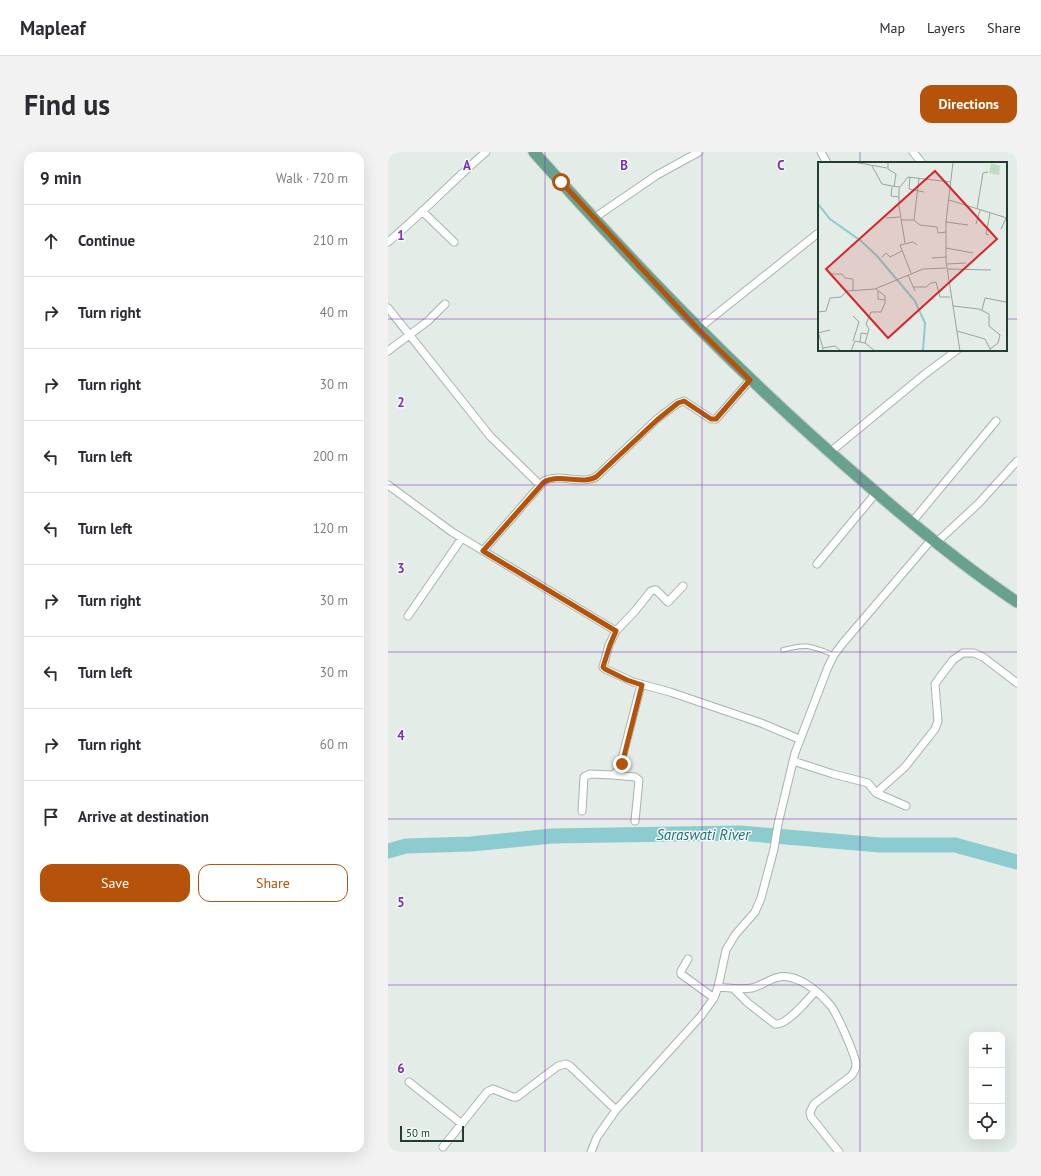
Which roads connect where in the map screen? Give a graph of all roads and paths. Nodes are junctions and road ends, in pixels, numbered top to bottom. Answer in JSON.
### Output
{"nodes":[{"id":1,"x":486,"y":152,"type":"edge"},
{"id":2,"x":534,"y":152,"type":"edge"},
{"id":3,"x":698,"y":152,"type":"edge"},
{"id":4,"x":821,"y":152,"type":"edge"},
{"id":5,"x":913,"y":152,"type":"edge"},
{"id":6,"x":826,"y":162,"type":"edge"},
{"id":7,"x":921,"y":162,"type":"edge"},
{"id":8,"x":422,"y":211,"type":"junction"},
{"id":9,"x":594,"y":218,"type":"junction"},
{"id":10,"x":817,"y":234,"type":"dead end"},
{"id":11,"x":388,"y":242,"type":"edge"},
{"id":12,"x":454,"y":242,"type":"dead end"},
{"id":13,"x":446,"y":304,"type":"dead end"},
{"id":14,"x":388,"y":308,"type":"edge"},
{"id":15,"x":698,"y":329,"type":"junction"},
{"id":16,"x":409,"y":336,"type":"junction"},
{"id":17,"x":388,"y":351,"type":"edge"},
{"id":18,"x":956,"y":351,"type":"edge"},
{"id":19,"x":750,"y":380,"type":"junction"},
{"id":20,"x":996,"y":421,"type":"dead end"},
{"id":21,"x":829,"y":452,"type":"junction"},
{"id":22,"x":1017,"y":461,"type":"edge"},
{"id":23,"x":388,"y":485,"type":"edge"},
{"id":24,"x":540,"y":485,"type":"junction"},
{"id":25,"x":876,"y":493,"type":"junction"},
{"id":26,"x":912,"y":522,"type":"junction"},
{"id":27,"x":462,"y":538,"type":"junction"},
{"id":28,"x":934,"y":540,"type":"junction"},
{"id":29,"x":483,"y":551,"type":"junction"},
{"id":30,"x":817,"y":564,"type":"dead end"},
{"id":31,"x":683,"y":586,"type":"dead end"},
{"id":32,"x":1017,"y":602,"type":"edge"},
{"id":33,"x":408,"y":616,"type":"dead end"},
{"id":34,"x":616,"y":631,"type":"junction"},
{"id":35,"x":783,"y":650,"type":"dead end"},
{"id":36,"x":834,"y":655,"type":"junction"},
{"id":37,"x":1017,"y":683,"type":"edge"},
{"id":38,"x":642,"y":685,"type":"junction"},
{"id":39,"x":799,"y":739,"type":"junction"},
{"id":40,"x":793,"y":761,"type":"junction"},
{"id":41,"x":613,"y":775,"type":"junction"},
{"id":42,"x":876,"y":793,"type":"junction"},
{"id":43,"x":906,"y":806,"type":"dead end"},
{"id":44,"x":582,"y":811,"type":"dead end"},
{"id":45,"x":635,"y":821,"type":"dead end"},
{"id":46,"x":688,"y":959,"type":"dead end"},
{"id":47,"x":718,"y":987,"type":"junction"},
{"id":48,"x":734,"y":988,"type":"junction"},
{"id":49,"x":816,"y":991,"type":"junction"},
{"id":50,"x":714,"y":998,"type":"junction"},
{"id":51,"x":409,"y":1082,"type":"dead end"},
{"id":52,"x":616,"y":1110,"type":"junction"},
{"id":53,"x":462,"y":1124,"type":"junction"},
{"id":54,"x":443,"y":1147,"type":"dead end"},
{"id":55,"x":591,"y":1152,"type":"edge"},
{"id":56,"x":839,"y":1152,"type":"edge"}],
"edges":[{"from":1,"to":8,"type":"street"},
{"from":2,"to":9,"type":"main road"},
{"from":3,"to":9,"type":"street"},
{"from":4,"to":6,"type":"street"},
{"from":5,"to":7,"type":"street"},
{"from":8,"to":11,"type":"street"},
{"from":8,"to":12,"type":"street"},
{"from":9,"to":15,"type":"main road"},
{"from":10,"to":15,"type":"street"},
{"from":13,"to":16,"type":"street"},
{"from":14,"to":16,"type":"street"},
{"from":15,"to":19,"type":"main road"},
{"from":16,"to":17,"type":"street"},
{"from":16,"to":24,"type":"street"},
{"from":18,"to":21,"type":"street"},
{"from":19,"to":21,"type":"main road"},
{"from":19,"to":24,"type":"street"},
{"from":20,"to":26,"type":"street"},
{"from":21,"to":25,"type":"main road"},
{"from":22,"to":28,"type":"street"},
{"from":23,"to":27,"type":"street"},
{"from":24,"to":29,"type":"street"},
{"from":25,"to":26,"type":"main road"},
{"from":25,"to":30,"type":"street"},
{"from":26,"to":28,"type":"main road"},
{"from":27,"to":29,"type":"street"},
{"from":27,"to":33,"type":"street"},
{"from":28,"to":32,"type":"main road"},
{"from":28,"to":36,"type":"street"},
{"from":29,"to":34,"type":"street"},
{"from":31,"to":34,"type":"street"},
{"from":34,"to":38,"type":"street"},
{"from":35,"to":36,"type":"lane"},
{"from":36,"to":39,"type":"street"},
{"from":37,"to":42,"type":"street"},
{"from":38,"to":39,"type":"street"},
{"from":38,"to":41,"type":"street"},
{"from":39,"to":40,"type":"street"},
{"from":40,"to":42,"type":"street"},
{"from":40,"to":47,"type":"street"},
{"from":41,"to":44,"type":"street"},
{"from":41,"to":45,"type":"street"},
{"from":42,"to":43,"type":"street"},
{"from":46,"to":50,"type":"street"},
{"from":47,"to":48,"type":"street"},
{"from":47,"to":50,"type":"street"},
{"from":48,"to":49,"type":"street"},
{"from":48,"to":49,"type":"street"},
{"from":49,"to":56,"type":"street"},
{"from":50,"to":52,"type":"street"},
{"from":51,"to":53,"type":"street"},
{"from":52,"to":53,"type":"street"},
{"from":52,"to":55,"type":"street"},
{"from":53,"to":54,"type":"street"}]}
